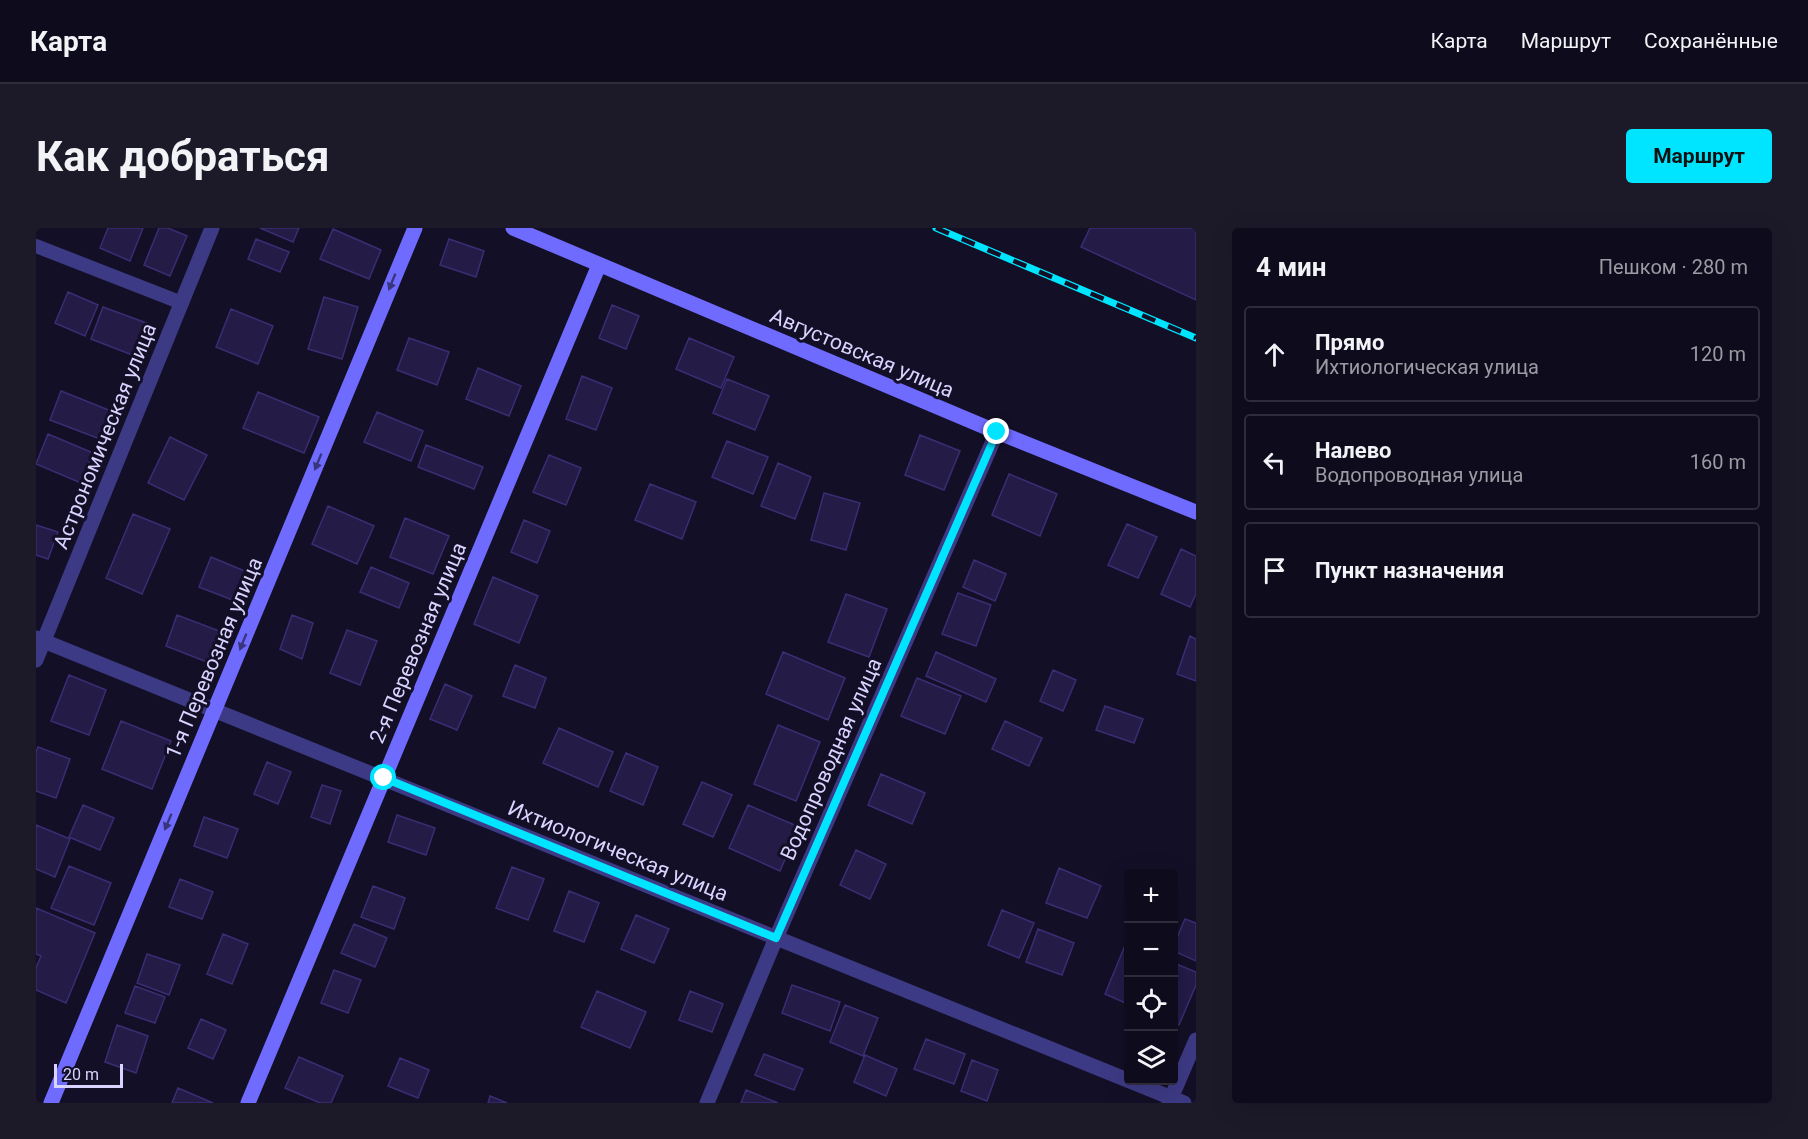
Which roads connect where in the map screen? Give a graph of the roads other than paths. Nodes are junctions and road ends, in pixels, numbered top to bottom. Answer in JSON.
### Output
{"nodes":[{"id":1,"x":212,"y":228,"type":"edge"},
{"id":2,"x":415,"y":228,"type":"edge"},
{"id":3,"x":513,"y":228,"type":"edge"},
{"id":4,"x":36,"y":246,"type":"edge"},
{"id":5,"x":599,"y":265,"type":"junction"},
{"id":6,"x":182,"y":303,"type":"junction"},
{"id":7,"x":997,"y":432,"type":"junction"},
{"id":8,"x":1196,"y":513,"type":"edge"},
{"id":9,"x":40,"y":640,"type":"edge"},
{"id":10,"x":36,"y":660,"type":"edge"},
{"id":11,"x":215,"y":711,"type":"junction"},
{"id":12,"x":384,"y":778,"type":"junction"},
{"id":13,"x":776,"y":938,"type":"junction"},
{"id":14,"x":1196,"y":1040,"type":"edge"},
{"id":15,"x":1175,"y":1101,"type":"edge"},
{"id":16,"x":51,"y":1103,"type":"edge"},
{"id":17,"x":248,"y":1103,"type":"edge"},
{"id":18,"x":707,"y":1103,"type":"edge"}],
"edges":[{"from":1,"to":6,"type":"street","name":"Астрономическая улица"},
{"from":2,"to":11,"type":"street","name":"1-я Перевозная улица","one_way":true},
{"from":3,"to":5,"type":"street","name":"Августовская улица"},
{"from":4,"to":6,"type":"lane"},
{"from":5,"to":7,"type":"street","name":"Августовская улица"},
{"from":5,"to":12,"type":"street","name":"2-я Перевозная улица"},
{"from":6,"to":9,"type":"street","name":"Астрономическая улица"},
{"from":7,"to":8,"type":"street","name":"Августовская улица"},
{"from":7,"to":13,"type":"street","name":"Водопроводная улица"},
{"from":9,"to":10,"type":"street","name":"Астрономическая улица"},
{"from":9,"to":11,"type":"street","name":"Ихтиологическая улица"},
{"from":11,"to":12,"type":"street","name":"Ихтиологическая улица"},
{"from":11,"to":16,"type":"street","name":"1-я Перевозная улица","one_way":true},
{"from":12,"to":13,"type":"street","name":"Ихтиологическая улица"},
{"from":12,"to":17,"type":"street","name":"2-я Перевозная улица"},
{"from":13,"to":15,"type":"street","name":"Ихтиологическая улица"},
{"from":13,"to":18,"type":"street","name":"Водопроводная улица"},
{"from":14,"to":15,"type":"street"}]}
